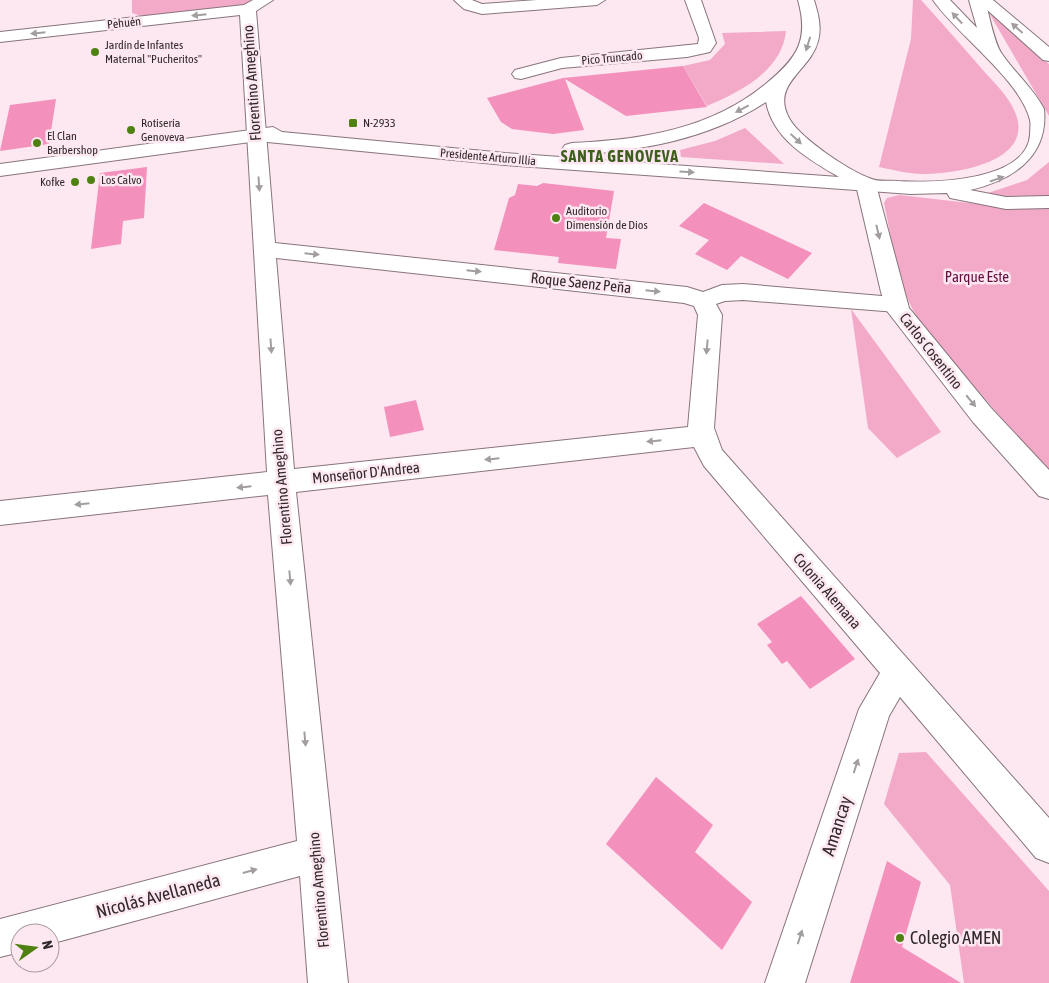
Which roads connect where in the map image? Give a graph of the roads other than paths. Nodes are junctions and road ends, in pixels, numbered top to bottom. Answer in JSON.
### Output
{"nodes":[{"id":1,"x":265,"y":0,"type":"edge"},
{"id":2,"x":597,"y":0,"type":"edge"},
{"id":3,"x":693,"y":0,"type":"edge"},
{"id":4,"x":806,"y":0,"type":"edge"},
{"id":5,"x":941,"y":0,"type":"edge"},
{"id":6,"x":977,"y":0,"type":"edge"},
{"id":7,"x":984,"y":0,"type":"edge"},
{"id":8,"x":469,"y":4,"type":"edge"},
{"id":9,"x":248,"y":10,"type":"junction"},
{"id":10,"x":0,"y":37,"type":"edge"},
{"id":11,"x":1049,"y":56,"type":"edge"},
{"id":12,"x":994,"y":58,"type":"junction"},
{"id":13,"x":521,"y":74,"type":"dead end"},
{"id":14,"x":781,"y":80,"type":"junction"},
{"id":15,"x":255,"y":135,"type":"junction"},
{"id":16,"x":0,"y":170,"type":"edge"},
{"id":17,"x":866,"y":185,"type":"junction"},
{"id":18,"x":931,"y":188,"type":"junction"},
{"id":19,"x":1049,"y":202,"type":"edge"},
{"id":20,"x":264,"y":248,"type":"junction"},
{"id":21,"x":703,"y":300,"type":"junction"},
{"id":22,"x":896,"y":304,"type":"junction"},
{"id":23,"x":702,"y":436,"type":"junction"},
{"id":24,"x":281,"y":482,"type":"junction"},
{"id":25,"x":1049,"y":488,"type":"edge"},
{"id":26,"x":0,"y":514,"type":"edge"},
{"id":27,"x":901,"y":675,"type":"junction"},
{"id":28,"x":1049,"y":845,"type":"edge"},
{"id":29,"x":316,"y":854,"type":"junction"},
{"id":30,"x":0,"y":938,"type":"edge"},
{"id":31,"x":328,"y":983,"type":"edge"},
{"id":32,"x":785,"y":983,"type":"edge"}],
"edges":[{"from":1,"to":9,"type":"street","name":"Florentino Ameghino"},
{"from":2,"to":8,"type":"street"},
{"from":3,"to":13,"type":"street","name":"Pico Truncado"},
{"from":4,"to":14,"type":"street","name":"Presidente Arturo Illia","one_way":true},
{"from":12,"to":5,"type":"street","one_way":true},
{"from":6,"to":12,"type":"street"},
{"from":11,"to":7,"type":"street","one_way":true},
{"from":9,"to":10,"type":"street","name":"Pehuén","one_way":true},
{"from":9,"to":15,"type":"street","name":"Florentino Ameghino"},
{"from":18,"to":12,"type":"street","one_way":true},
{"from":14,"to":15,"type":"street","name":"Presidente Arturo Illia","one_way":true},
{"from":14,"to":17,"type":"street","one_way":true},
{"from":15,"to":16,"type":"street","name":"Presidente Arturo Illia"},
{"from":15,"to":17,"type":"street","name":"Presidente Arturo Illia","one_way":true},
{"from":15,"to":20,"type":"street","name":"Florentino Ameghino","one_way":true},
{"from":17,"to":18,"type":"street","name":"Presidente Arturo Illia"},
{"from":17,"to":22,"type":"street","name":"Carlos Cosentino","one_way":true},
{"from":18,"to":19,"type":"street"},
{"from":20,"to":21,"type":"street","name":"Roque Saenz Peña","one_way":true},
{"from":20,"to":24,"type":"street","name":"Florentino Ameghino","one_way":true},
{"from":21,"to":22,"type":"street"},
{"from":21,"to":23,"type":"street","name":"Colonia Alemana","one_way":true},
{"from":22,"to":25,"type":"street","name":"Carlos Cosentino","one_way":true},
{"from":23,"to":24,"type":"street","name":"Monseñor D'Andrea","one_way":true},
{"from":23,"to":27,"type":"street","name":"Colonia Alemana"},
{"from":24,"to":26,"type":"street","name":"Monseñor D'Andrea","one_way":true},
{"from":24,"to":29,"type":"street","name":"Florentino Ameghino","one_way":true},
{"from":27,"to":28,"type":"street","name":"Colonia Alemana"},
{"from":32,"to":27,"type":"street","name":"Amancay","one_way":true},
{"from":30,"to":29,"type":"street","name":"Nicolás Avellaneda","one_way":true},
{"from":29,"to":31,"type":"street","name":"Florentino Ameghino"}]}
